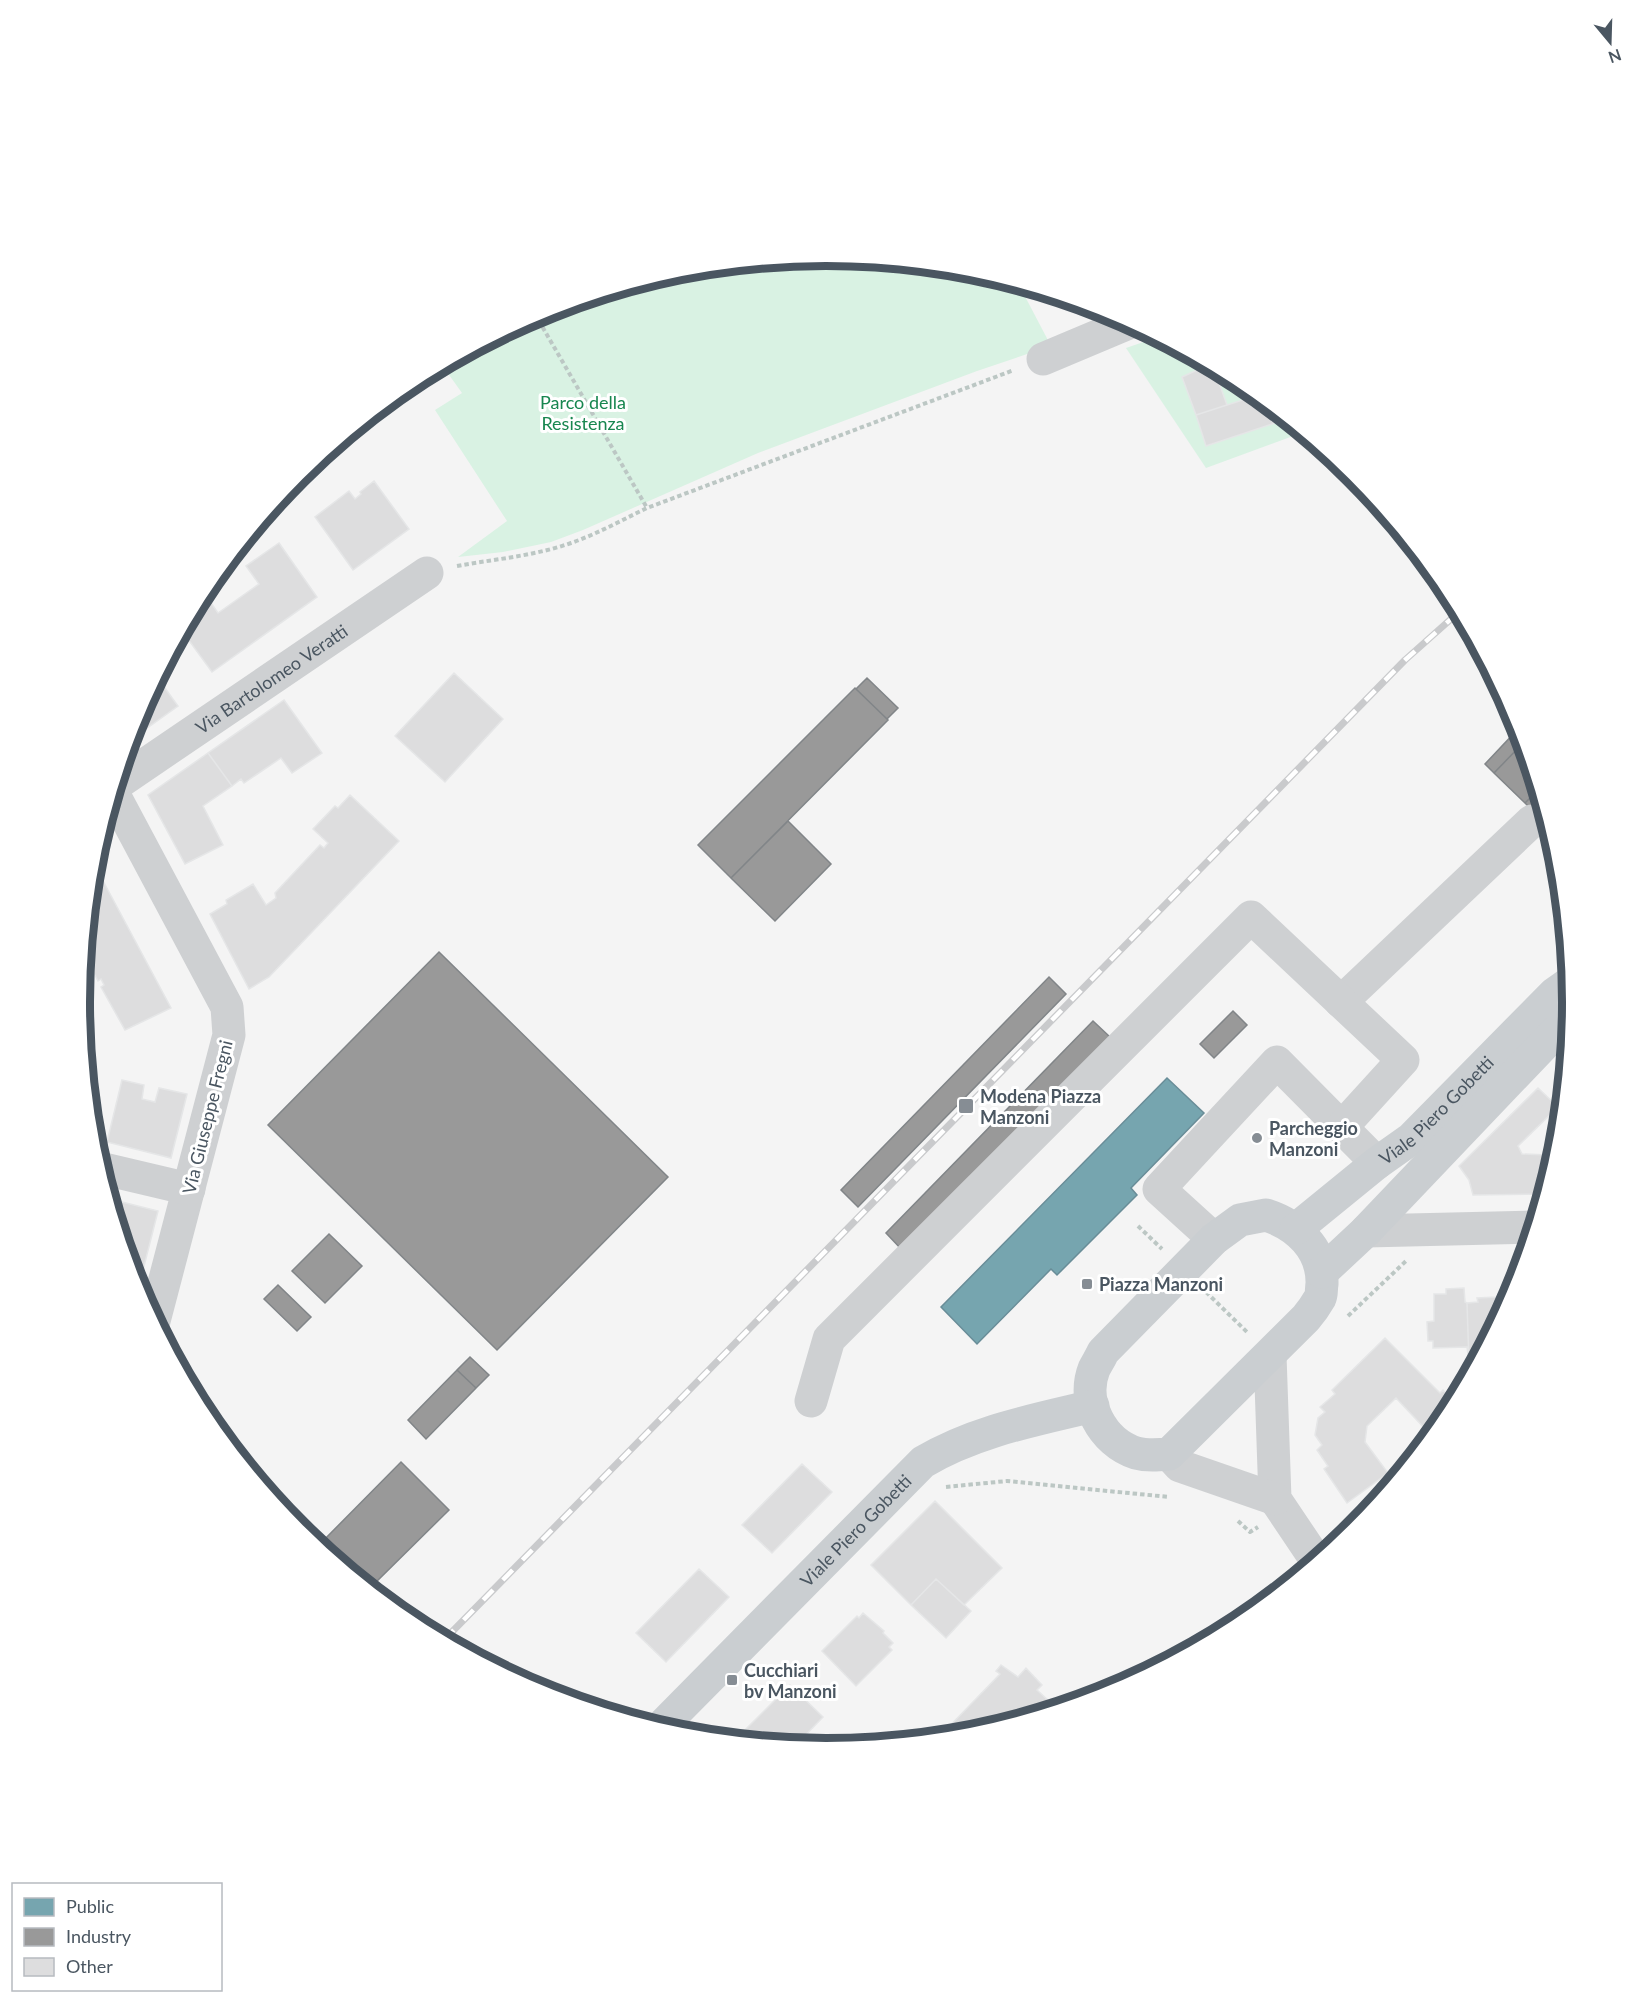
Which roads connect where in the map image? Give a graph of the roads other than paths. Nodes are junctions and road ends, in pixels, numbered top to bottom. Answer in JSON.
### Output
{"nodes":[{"id":1,"x":1119,"y":327,"type":"edge"},
{"id":2,"x":1043,"y":359,"type":"road end"},
{"id":3,"x":427,"y":573,"type":"road end"},
{"id":4,"x":125,"y":778,"type":"edge"},
{"id":5,"x":118,"y":802,"type":"edge"},
{"id":6,"x":1532,"y":820,"type":"dead end"},
{"id":7,"x":1561,"y":989,"type":"edge"},
{"id":8,"x":1341,"y":1002,"type":"junction"},
{"id":9,"x":1561,"y":1026,"type":"edge"},
{"id":10,"x":1342,"y":1127,"type":"junction"},
{"id":11,"x":1377,"y":1163,"type":"junction"},
{"id":12,"x":110,"y":1170,"type":"edge"},
{"id":13,"x":189,"y":1189,"type":"junction"},
{"id":14,"x":1526,"y":1227,"type":"edge"},
{"id":15,"x":1296,"y":1229,"type":"junction"},
{"id":16,"x":1365,"y":1231,"type":"junction"},
{"id":17,"x":1214,"y":1239,"type":"junction"},
{"id":18,"x":1322,"y":1272,"type":"junction"},
{"id":19,"x":157,"y":1308,"type":"edge"},
{"id":20,"x":1270,"y":1355,"type":"junction"},
{"id":21,"x":811,"y":1401,"type":"dead end"},
{"id":22,"x":1093,"y":1406,"type":"junction"},
{"id":23,"x":1169,"y":1454,"type":"junction"},
{"id":24,"x":1279,"y":1505,"type":"junction"},
{"id":25,"x":1312,"y":1554,"type":"edge"},
{"id":26,"x":668,"y":1720,"type":"edge"}],
"edges":[{"from":1,"to":2,"type":"street"},
{"from":3,"to":4,"type":"street","name":"Via Bartolomeo Veratti"},
{"from":5,"to":13,"type":"street","name":"Via Giuseppe Fregni"},
{"from":6,"to":8,"type":"street"},
{"from":7,"to":11,"type":"main road","name":"Viale Piero Gobetti"},
{"from":8,"to":10,"type":"street"},
{"from":8,"to":21,"type":"street"},
{"from":9,"to":16,"type":"main road","name":"Viale Piero Gobetti"},
{"from":10,"to":11,"type":"street"},
{"from":10,"to":17,"type":"street"},
{"from":11,"to":15,"type":"main road","name":"Viale Piero Gobetti"},
{"from":12,"to":13,"type":"street"},
{"from":13,"to":19,"type":"street","name":"Via Giuseppe Fregni"},
{"from":14,"to":16,"type":"street"},
{"from":15,"to":17,"type":"main road"},
{"from":15,"to":18,"type":"main road"},
{"from":16,"to":18,"type":"main road","name":"Viale Piero Gobetti"},
{"from":17,"to":22,"type":"main road"},
{"from":18,"to":20,"type":"main road"},
{"from":20,"to":23,"type":"main road"},
{"from":20,"to":24,"type":"street"},
{"from":22,"to":23,"type":"main road"},
{"from":22,"to":26,"type":"main road","name":"Viale Piero Gobetti"},
{"from":23,"to":24,"type":"street"},
{"from":24,"to":25,"type":"street"}]}
